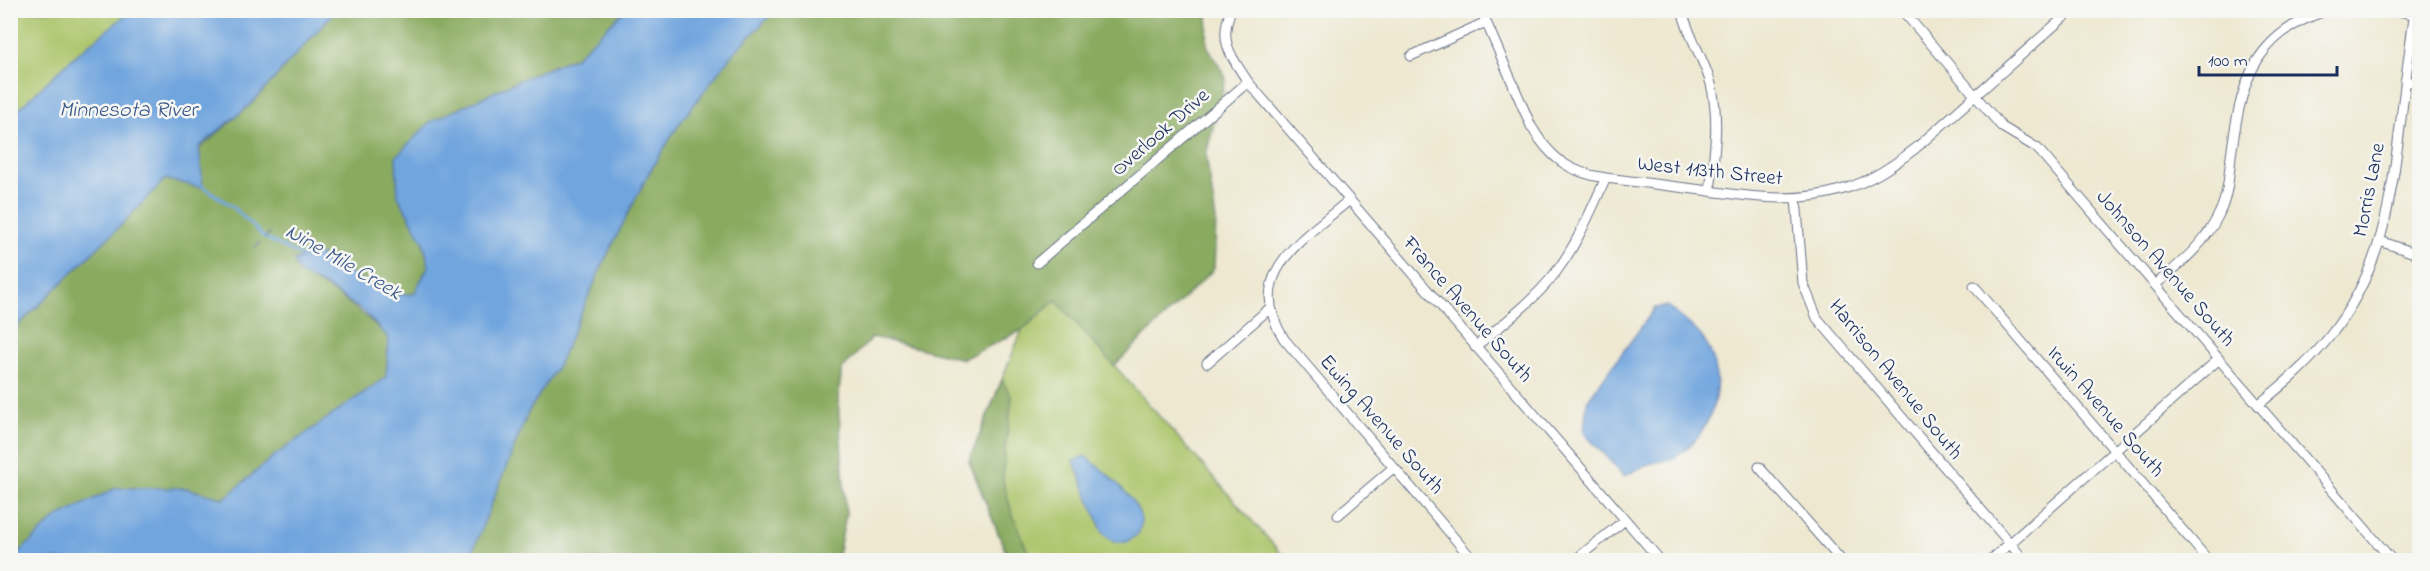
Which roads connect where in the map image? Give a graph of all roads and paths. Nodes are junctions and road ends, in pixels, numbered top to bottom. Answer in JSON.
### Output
{"nodes":[{"id":1,"x":1231,"y":10,"type":"edge"},
{"id":2,"x":1481,"y":10,"type":"edge"},
{"id":3,"x":1682,"y":10,"type":"edge"},
{"id":4,"x":1902,"y":10,"type":"edge"},
{"id":5,"x":2072,"y":10,"type":"edge"},
{"id":6,"x":2328,"y":10,"type":"edge"},
{"id":7,"x":2394,"y":10,"type":"edge"},
{"id":8,"x":2414,"y":12,"type":"edge"},
{"id":9,"x":1486,"y":22,"type":"junction"},
{"id":10,"x":1411,"y":56,"type":"dead end"},
{"id":11,"x":2405,"y":81,"type":"junction"},
{"id":12,"x":1248,"y":82,"type":"junction"},
{"id":13,"x":2420,"y":83,"type":"edge"},
{"id":14,"x":1975,"y":96,"type":"junction"},
{"id":15,"x":1605,"y":178,"type":"junction"},
{"id":16,"x":1710,"y":191,"type":"junction"},
{"id":17,"x":1796,"y":198,"type":"junction"},
{"id":18,"x":1348,"y":201,"type":"junction"},
{"id":19,"x":2380,"y":241,"type":"junction"},
{"id":20,"x":2420,"y":255,"type":"edge"},
{"id":21,"x":1037,"y":263,"type":"dead end"},
{"id":22,"x":2155,"y":285,"type":"junction"},
{"id":23,"x":1974,"y":286,"type":"dead end"},
{"id":24,"x":1270,"y":308,"type":"junction"},
{"id":25,"x":1475,"y":348,"type":"junction"},
{"id":26,"x":2219,"y":359,"type":"junction"},
{"id":27,"x":1207,"y":363,"type":"dead end"},
{"id":28,"x":2258,"y":405,"type":"junction"},
{"id":29,"x":2115,"y":451,"type":"junction"},
{"id":30,"x":1759,"y":467,"type":"dead end"},
{"id":31,"x":1394,"y":468,"type":"junction"},
{"id":32,"x":1338,"y":515,"type":"dead end"},
{"id":33,"x":1625,"y":520,"type":"junction"},
{"id":34,"x":2010,"y":544,"type":"junction"},
{"id":35,"x":2420,"y":552,"type":"edge"},
{"id":36,"x":1473,"y":561,"type":"edge"},
{"id":37,"x":1575,"y":561,"type":"edge"},
{"id":38,"x":1660,"y":561,"type":"edge"},
{"id":39,"x":1841,"y":561,"type":"edge"},
{"id":40,"x":1991,"y":561,"type":"edge"},
{"id":41,"x":2024,"y":561,"type":"edge"},
{"id":42,"x":2208,"y":561,"type":"edge"},
{"id":43,"x":2392,"y":561,"type":"edge"},
{"id":44,"x":2410,"y":561,"type":"edge"}],
"edges":[{"from":1,"to":12,"type":"street"},
{"from":2,"to":9,"type":"street"},
{"from":3,"to":16,"type":"street"},
{"from":4,"to":14,"type":"street","name":"Johnson Avenue South"},
{"from":5,"to":14,"type":"street","name":"West 113th Street"},
{"from":6,"to":22,"type":"street"},
{"from":7,"to":8,"type":"street"},
{"from":8,"to":11,"type":"street","name":"Morris Lane"},
{"from":9,"to":10,"type":"street"},
{"from":9,"to":15,"type":"street"},
{"from":11,"to":13,"type":"street"},
{"from":11,"to":19,"type":"street","name":"Morris Lane"},
{"from":12,"to":18,"type":"street","name":"France Avenue South"},
{"from":12,"to":21,"type":"street","name":"Overlook Drive"},
{"from":14,"to":17,"type":"street","name":"West 113th Street"},
{"from":14,"to":22,"type":"street","name":"Johnson Avenue South"},
{"from":15,"to":16,"type":"street","name":"West 113th Street"},
{"from":15,"to":25,"type":"street","name":"West 113th Street"},
{"from":16,"to":17,"type":"street","name":"West 113th Street"},
{"from":17,"to":34,"type":"street","name":"Harrison Avenue South"},
{"from":18,"to":24,"type":"street"},
{"from":18,"to":25,"type":"street","name":"France Avenue South"},
{"from":19,"to":20,"type":"street"},
{"from":19,"to":28,"type":"street","name":"Morris Lane"},
{"from":22,"to":26,"type":"street","name":"Johnson Avenue South"},
{"from":23,"to":29,"type":"street","name":"Irwin Avenue South"},
{"from":24,"to":27,"type":"street"},
{"from":24,"to":31,"type":"street","name":"Ewing Avenue South"},
{"from":25,"to":33,"type":"street","name":"France Avenue South"},
{"from":26,"to":28,"type":"street","name":"Johnson Avenue South"},
{"from":26,"to":29,"type":"street"},
{"from":28,"to":43,"type":"street","name":"Johnson Avenue South"},
{"from":29,"to":34,"type":"street"},
{"from":29,"to":42,"type":"street","name":"Irwin Avenue South"},
{"from":30,"to":39,"type":"street"},
{"from":31,"to":32,"type":"street"},
{"from":31,"to":36,"type":"street","name":"Ewing Avenue South"},
{"from":33,"to":37,"type":"street"},
{"from":33,"to":38,"type":"street","name":"France Avenue South"},
{"from":34,"to":40,"type":"street"},
{"from":34,"to":41,"type":"street","name":"Harrison Avenue South"},
{"from":35,"to":44,"type":"street"}]}
